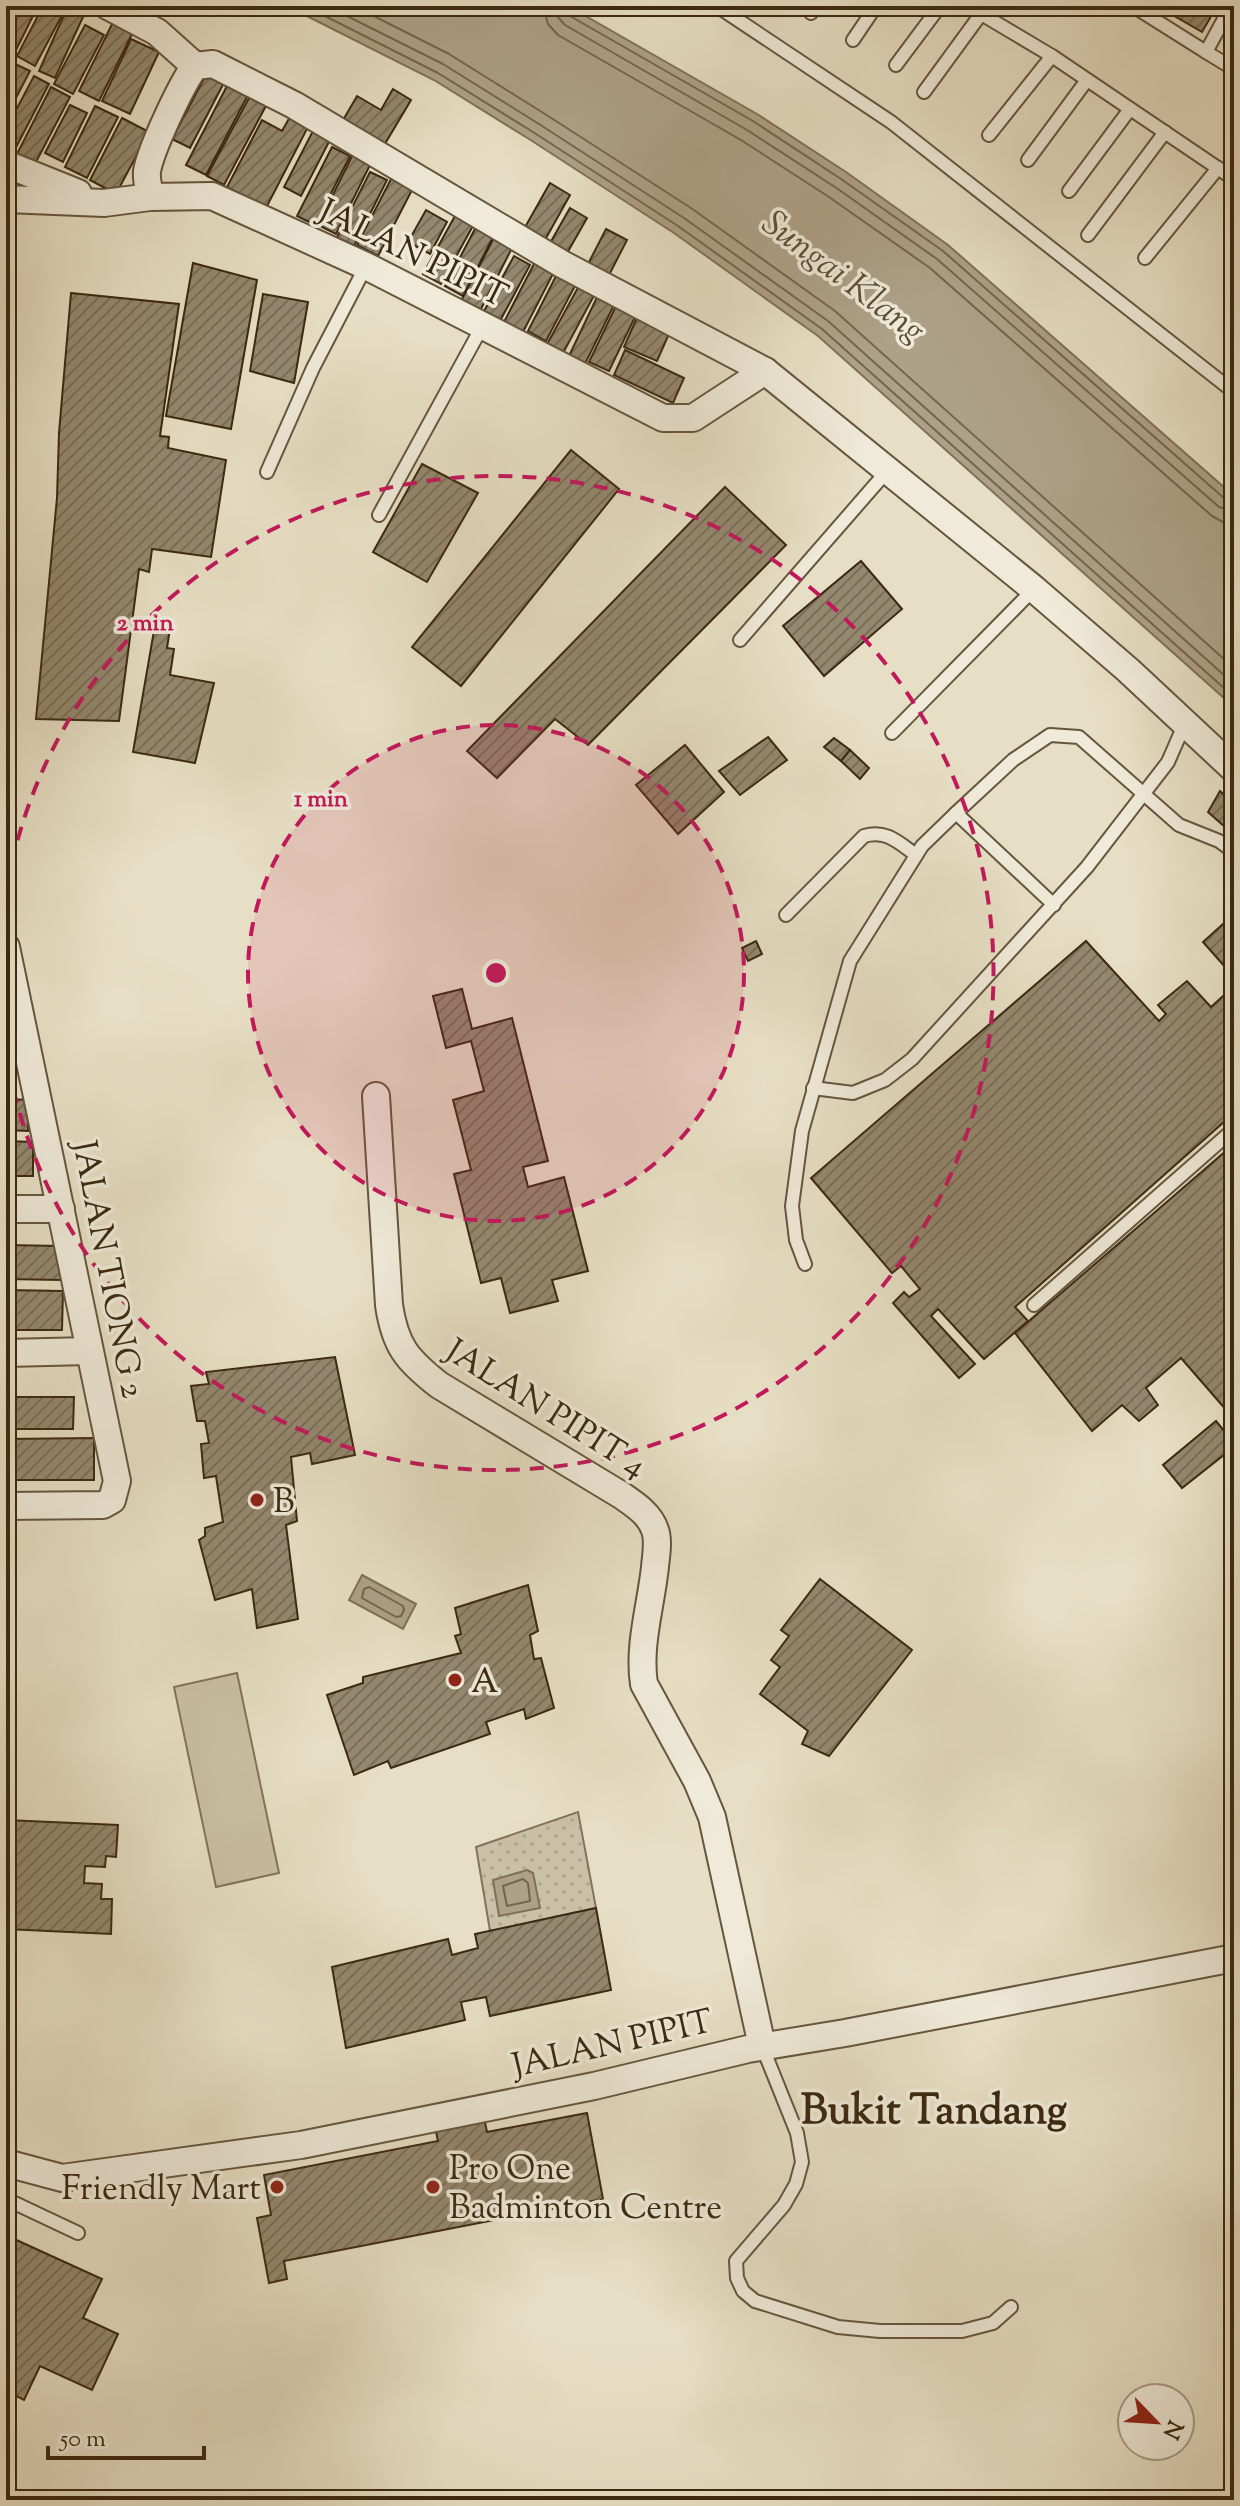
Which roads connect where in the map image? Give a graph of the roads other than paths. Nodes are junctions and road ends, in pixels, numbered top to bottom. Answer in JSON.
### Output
{"nodes":[{"id":1,"x":108,"y":6,"type":"edge"},
{"id":2,"x":717,"y":6,"type":"edge"},
{"id":3,"x":876,"y":6,"type":"edge"},
{"id":4,"x":940,"y":6,"type":"edge"},
{"id":5,"x":968,"y":6,"type":"edge"},
{"id":6,"x":1133,"y":6,"type":"edge"},
{"id":7,"x":1231,"y":6,"type":"edge"},
{"id":8,"x":981,"y":14,"type":"junction"},
{"id":9,"x":853,"y":40,"type":"dead end"},
{"id":10,"x":1206,"y":52,"type":"junction"},
{"id":11,"x":1052,"y":56,"type":"junction"},
{"id":12,"x":896,"y":65,"type":"dead end"},
{"id":13,"x":195,"y":66,"type":"junction"},
{"id":14,"x":1234,"y":69,"type":"edge"},
{"id":15,"x":1087,"y":80,"type":"junction"},
{"id":16,"x":924,"y":92,"type":"dead end"},
{"id":17,"x":1130,"y":109,"type":"junction"},
{"id":18,"x":1165,"y":132,"type":"junction"},
{"id":19,"x":989,"y":135,"type":"dead end"},
{"id":20,"x":1028,"y":160,"type":"dead end"},
{"id":21,"x":6,"y":164,"type":"edge"},
{"id":22,"x":1218,"y":168,"type":"junction"},
{"id":23,"x":1234,"y":179,"type":"edge"},
{"id":24,"x":1069,"y":191,"type":"dead end"},
{"id":25,"x":150,"y":197,"type":"junction"},
{"id":26,"x":6,"y":199,"type":"edge"},
{"id":27,"x":104,"y":203,"type":"junction"},
{"id":28,"x":1088,"y":235,"type":"dead end"},
{"id":29,"x":1145,"y":258,"type":"dead end"},
{"id":30,"x":366,"y":266,"type":"junction"},
{"id":31,"x":483,"y":325,"type":"junction"},
{"id":32,"x":765,"y":371,"type":"junction"},
{"id":33,"x":1234,"y":392,"type":"edge"},
{"id":34,"x":888,"y":470,"type":"junction"},
{"id":35,"x":267,"y":472,"type":"dead end"},
{"id":36,"x":379,"y":515,"type":"dead end"},
{"id":37,"x":1034,"y":589,"type":"junction"},
{"id":38,"x":740,"y":640,"type":"dead end"},
{"id":39,"x":1185,"y":723,"type":"junction"},
{"id":40,"x":892,"y":733,"type":"dead end"},
{"id":41,"x":1234,"y":769,"type":"edge"},
{"id":42,"x":1144,"y":794,"type":"junction"},
{"id":43,"x":956,"y":813,"type":"junction"},
{"id":44,"x":1234,"y":852,"type":"edge"},
{"id":45,"x":916,"y":855,"type":"junction"},
{"id":46,"x":1054,"y":905,"type":"junction"},
{"id":47,"x":786,"y":915,"type":"dead end"},
{"id":48,"x":6,"y":947,"type":"edge"},
{"id":49,"x":18,"y":1054,"type":"edge"},
{"id":50,"x":813,"y":1088,"type":"junction"},
{"id":51,"x":376,"y":1096,"type":"dead end"},
{"id":52,"x":1234,"y":1129,"type":"edge"},
{"id":53,"x":6,"y":1209,"type":"edge"},
{"id":54,"x":61,"y":1209,"type":"junction"},
{"id":55,"x":805,"y":1264,"type":"dead end"},
{"id":56,"x":1034,"y":1305,"type":"dead end"},
{"id":57,"x":89,"y":1351,"type":"junction"},
{"id":58,"x":6,"y":1353,"type":"edge"},
{"id":59,"x":6,"y":1506,"type":"edge"},
{"id":60,"x":1234,"y":1958,"type":"edge"},
{"id":61,"x":762,"y":2046,"type":"junction"},
{"id":62,"x":6,"y":2163,"type":"edge"},
{"id":63,"x":6,"y":2199,"type":"edge"},
{"id":64,"x":78,"y":2233,"type":"dead end"},
{"id":65,"x":1011,"y":2307,"type":"dead end"}],
"edges":[{"from":1,"to":13,"type":"street"},
{"from":2,"to":33,"type":"lane"},
{"from":3,"to":9,"type":"lane"},
{"from":4,"to":12,"type":"lane"},
{"from":5,"to":8,"type":"lane"},
{"from":6,"to":10,"type":"lane"},
{"from":7,"to":10,"type":"lane"},
{"from":8,"to":11,"type":"lane"},
{"from":8,"to":16,"type":"lane"},
{"from":10,"to":14,"type":"lane"},
{"from":11,"to":15,"type":"lane"},
{"from":11,"to":19,"type":"lane"},
{"from":13,"to":25,"type":"street"},
{"from":13,"to":32,"type":"street"},
{"from":15,"to":17,"type":"lane"},
{"from":15,"to":20,"type":"lane"},
{"from":17,"to":18,"type":"lane"},
{"from":17,"to":24,"type":"lane"},
{"from":18,"to":22,"type":"lane"},
{"from":18,"to":28,"type":"lane"},
{"from":21,"to":27,"type":"street"},
{"from":22,"to":23,"type":"lane"},
{"from":22,"to":29,"type":"lane"},
{"from":25,"to":27,"type":"street","name":"JALAN PIPIT"},
{"from":25,"to":30,"type":"street","name":"JALAN PIPIT"},
{"from":26,"to":27,"type":"street","name":"JALAN PIPIT"},
{"from":30,"to":31,"type":"street","name":"JALAN PIPIT"},
{"from":30,"to":35,"type":"lane"},
{"from":31,"to":32,"type":"street","name":"JALAN PIPIT"},
{"from":31,"to":36,"type":"lane"},
{"from":32,"to":34,"type":"street"},
{"from":34,"to":37,"type":"street"},
{"from":34,"to":38,"type":"lane"},
{"from":37,"to":39,"type":"street"},
{"from":37,"to":40,"type":"lane"},
{"from":39,"to":41,"type":"street"},
{"from":39,"to":42,"type":"lane"},
{"from":42,"to":43,"type":"lane"},
{"from":42,"to":44,"type":"lane"},
{"from":42,"to":46,"type":"lane"},
{"from":43,"to":45,"type":"lane"},
{"from":43,"to":46,"type":"lane"},
{"from":45,"to":47,"type":"lane"},
{"from":45,"to":50,"type":"lane"},
{"from":46,"to":50,"type":"lane"},
{"from":48,"to":49,"type":"street","name":"JALAN TIONG 2"},
{"from":49,"to":54,"type":"street","name":"JALAN TIONG 2"},
{"from":50,"to":55,"type":"lane"},
{"from":51,"to":61,"type":"street","name":"JALAN PIPIT 4"},
{"from":52,"to":56,"type":"lane"},
{"from":53,"to":54,"type":"street"},
{"from":54,"to":57,"type":"street","name":"JALAN TIONG 2"},
{"from":57,"to":58,"type":"street"},
{"from":57,"to":59,"type":"street","name":"JALAN TIONG 2"},
{"from":60,"to":61,"type":"street","name":"JALAN PIPIT"},
{"from":61,"to":62,"type":"street","name":"JALAN PIPIT"},
{"from":61,"to":65,"type":"lane"},
{"from":63,"to":64,"type":"lane"}]}
